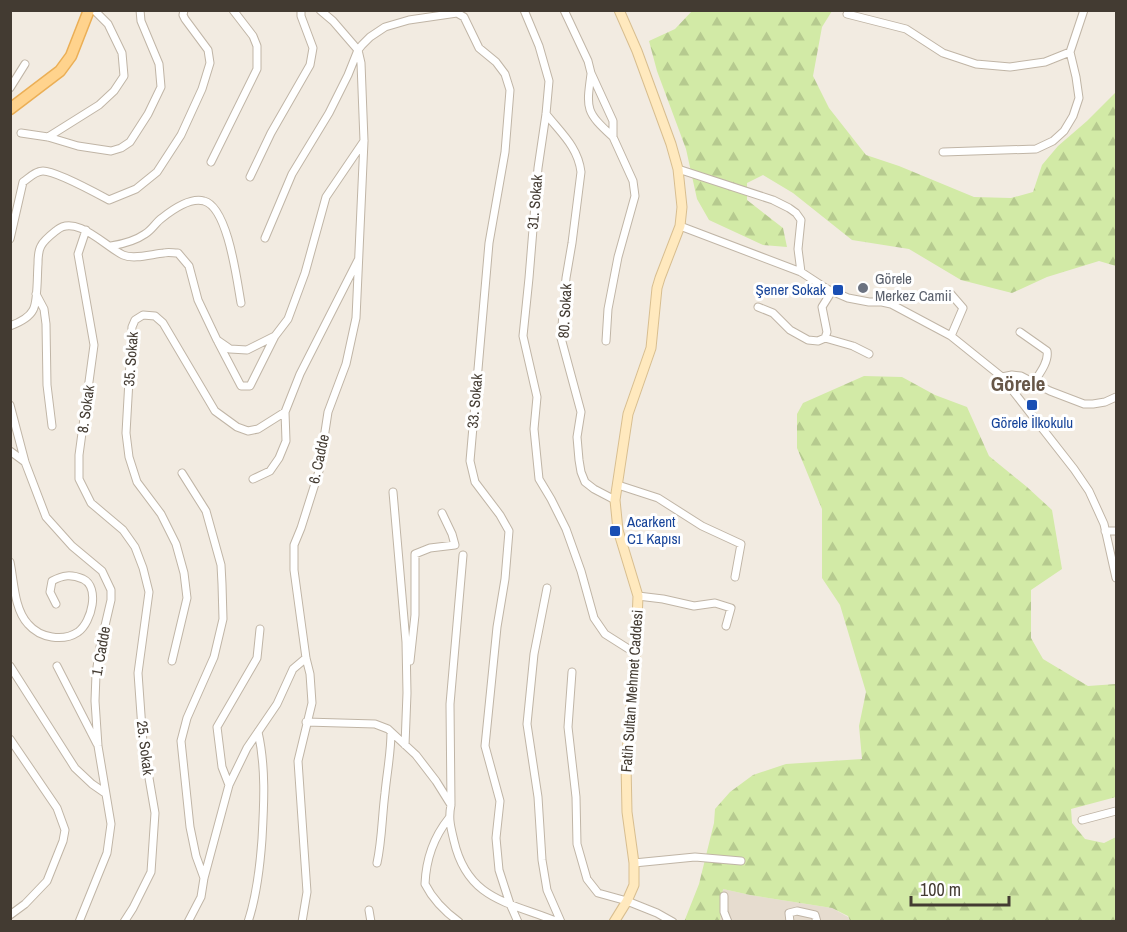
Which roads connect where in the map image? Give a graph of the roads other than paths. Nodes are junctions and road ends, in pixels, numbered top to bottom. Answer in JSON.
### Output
{"nodes":[{"id":1,"x":89,"y":10,"type":"edge"},
{"id":2,"x":94,"y":10,"type":"edge"},
{"id":3,"x":140,"y":10,"type":"edge"},
{"id":4,"x":184,"y":10,"type":"edge"},
{"id":5,"x":233,"y":10,"type":"edge"},
{"id":6,"x":301,"y":10,"type":"edge"},
{"id":7,"x":320,"y":10,"type":"edge"},
{"id":8,"x":524,"y":10,"type":"edge"},
{"id":9,"x":564,"y":10,"type":"edge"},
{"id":10,"x":619,"y":10,"type":"edge"},
{"id":11,"x":1084,"y":10,"type":"edge"},
{"id":12,"x":847,"y":14,"type":"dead end"},
{"id":13,"x":358,"y":50,"type":"junction"},
{"id":14,"x":1070,"y":52,"type":"junction"},
{"id":15,"x":25,"y":64,"type":"dead end"},
{"id":16,"x":591,"y":73,"type":"junction"},
{"id":17,"x":10,"y":88,"type":"edge"},
{"id":18,"x":11,"y":107,"type":"edge"},
{"id":19,"x":546,"y":114,"type":"junction"},
{"id":20,"x":21,"y":133,"type":"dead end"},
{"id":21,"x":48,"y":137,"type":"junction"},
{"id":22,"x":613,"y":137,"type":"junction"},
{"id":23,"x":364,"y":141,"type":"junction"},
{"id":24,"x":943,"y":152,"type":"dead end"},
{"id":25,"x":211,"y":162,"type":"dead end"},
{"id":26,"x":678,"y":169,"type":"junction"},
{"id":27,"x":250,"y":177,"type":"dead end"},
{"id":28,"x":680,"y":226,"type":"junction"},
{"id":29,"x":86,"y":230,"type":"junction"},
{"id":30,"x":266,"y":238,"type":"dead end"},
{"id":31,"x":10,"y":239,"type":"edge"},
{"id":32,"x":111,"y":246,"type":"junction"},
{"id":33,"x":360,"y":258,"type":"junction"},
{"id":34,"x":801,"y":273,"type":"junction"},
{"id":35,"x":832,"y":291,"type":"junction"},
{"id":36,"x":950,"y":293,"type":"dead end"},
{"id":37,"x":36,"y":294,"type":"junction"},
{"id":38,"x":241,"y":303,"type":"dead end"},
{"id":39,"x":758,"y":307,"type":"dead end"},
{"id":40,"x":10,"y":326,"type":"edge"},
{"id":41,"x":1020,"y":332,"type":"dead end"},
{"id":42,"x":275,"y":336,"type":"junction"},
{"id":43,"x":951,"y":336,"type":"junction"},
{"id":44,"x":825,"y":338,"type":"junction"},
{"id":45,"x":217,"y":340,"type":"junction"},
{"id":46,"x":606,"y":341,"type":"dead end"},
{"id":47,"x":869,"y":354,"type":"dead end"},
{"id":48,"x":1002,"y":377,"type":"junction"},
{"id":49,"x":1034,"y":382,"type":"junction"},
{"id":50,"x":1116,"y":398,"type":"edge"},
{"id":51,"x":10,"y":405,"type":"edge"},
{"id":52,"x":285,"y":412,"type":"junction"},
{"id":53,"x":52,"y":426,"type":"dead end"},
{"id":54,"x":10,"y":451,"type":"edge"},
{"id":55,"x":25,"y":462,"type":"junction"},
{"id":56,"x":182,"y":472,"type":"dead end"},
{"id":57,"x":253,"y":479,"type":"dead end"},
{"id":58,"x":618,"y":485,"type":"junction"},
{"id":59,"x":393,"y":492,"type":"dead end"},
{"id":60,"x":615,"y":500,"type":"junction"},
{"id":61,"x":442,"y":513,"type":"dead end"},
{"id":62,"x":1105,"y":531,"type":"junction"},
{"id":63,"x":1116,"y":531,"type":"edge"},
{"id":64,"x":463,"y":555,"type":"dead end"},
{"id":65,"x":10,"y":562,"type":"edge"},
{"id":66,"x":143,"y":568,"type":"joint"},
{"id":67,"x":735,"y":577,"type":"dead end"},
{"id":68,"x":1116,"y":578,"type":"edge"},
{"id":69,"x":547,"y":588,"type":"dead end"},
{"id":70,"x":638,"y":596,"type":"junction"},
{"id":71,"x":56,"y":604,"type":"dead end"},
{"id":72,"x":726,"y":626,"type":"dead end"},
{"id":73,"x":260,"y":629,"type":"dead end"},
{"id":74,"x":635,"y":653,"type":"junction"},
{"id":75,"x":306,"y":658,"type":"junction"},
{"id":76,"x":172,"y":662,"type":"dead end"},
{"id":77,"x":10,"y":666,"type":"edge"},
{"id":78,"x":57,"y":666,"type":"dead end"},
{"id":79,"x":572,"y":672,"type":"dead end"},
{"id":80,"x":407,"y":693,"type":"junction"},
{"id":81,"x":306,"y":723,"type":"junction"},
{"id":82,"x":258,"y":732,"type":"junction"},
{"id":83,"x":391,"y":732,"type":"junction"},
{"id":84,"x":10,"y":739,"type":"edge"},
{"id":85,"x":405,"y":745,"type":"junction"},
{"id":86,"x":98,"y":746,"type":"junction"},
{"id":87,"x":229,"y":785,"type":"junction"},
{"id":88,"x":105,"y":793,"type":"junction"},
{"id":89,"x":451,"y":805,"type":"junction"},
{"id":90,"x":1116,"y":811,"type":"edge"},
{"id":91,"x":449,"y":818,"type":"junction"},
{"id":92,"x":1082,"y":820,"type":"dead end"},
{"id":93,"x":741,"y":861,"type":"dead end"},
{"id":94,"x":377,"y":863,"type":"dead end"},
{"id":95,"x":634,"y":863,"type":"junction"},
{"id":96,"x":204,"y":878,"type":"junction"},
{"id":97,"x":724,"y":896,"type":"dead end"},
{"id":98,"x":627,"y":901,"type":"junction"},
{"id":99,"x":510,"y":904,"type":"junction"},
{"id":100,"x":369,"y":910,"type":"dead end"},
{"id":101,"x":10,"y":915,"type":"edge"},
{"id":102,"x":79,"y":921,"type":"edge"},
{"id":103,"x":124,"y":921,"type":"edge"},
{"id":104,"x":188,"y":921,"type":"edge"},
{"id":105,"x":248,"y":921,"type":"edge"},
{"id":106,"x":302,"y":921,"type":"edge"},
{"id":107,"x":370,"y":921,"type":"edge"},
{"id":108,"x":459,"y":921,"type":"edge"},
{"id":109,"x":518,"y":921,"type":"edge"},
{"id":110,"x":559,"y":921,"type":"edge"},
{"id":111,"x":614,"y":921,"type":"edge"},
{"id":112,"x":673,"y":921,"type":"edge"},
{"id":113,"x":728,"y":921,"type":"edge"},
{"id":114,"x":790,"y":921,"type":"edge"},
{"id":115,"x":818,"y":921,"type":"edge"}],
"edges":[{"from":1,"to":18,"type":"main road"},
{"from":2,"to":21,"type":"street"},
{"from":3,"to":21,"type":"street"},
{"from":4,"to":31,"type":"street"},
{"from":5,"to":25,"type":"street"},
{"from":6,"to":27,"type":"street"},
{"from":7,"to":13,"type":"street"},
{"from":8,"to":19,"type":"street","name":"31. Sokak"},
{"from":9,"to":16,"type":"street"},
{"from":10,"to":26,"type":"main road","name":"Fatih Sultan Mehmet Caddesi"},
{"from":11,"to":14,"type":"street"},
{"from":12,"to":14,"type":"street"},
{"from":13,"to":23,"type":"street","name":"6. Cadde"},
{"from":13,"to":30,"type":"street"},
{"from":13,"to":99,"type":"street","name":"33. Sokak"},
{"from":14,"to":24,"type":"street"},
{"from":15,"to":17,"type":"street"},
{"from":16,"to":22,"type":"street"},
{"from":16,"to":22,"type":"street"},
{"from":19,"to":60,"type":"street","name":"80. Sokak"},
{"from":19,"to":74,"type":"street","name":"31. Sokak"},
{"from":20,"to":21,"type":"street"},
{"from":22,"to":46,"type":"street"},
{"from":23,"to":33,"type":"street","name":"6. Cadde"},
{"from":23,"to":42,"type":"street"},
{"from":26,"to":28,"type":"main road","name":"Fatih Sultan Mehmet Caddesi"},
{"from":26,"to":34,"type":"street"},
{"from":28,"to":34,"type":"street"},
{"from":28,"to":58,"type":"main road","name":"Fatih Sultan Mehmet Caddesi"},
{"from":29,"to":32,"type":"street"},
{"from":29,"to":37,"type":"street"},
{"from":29,"to":66,"type":"street","name":"8. Sokak"},
{"from":32,"to":38,"type":"street"},
{"from":32,"to":45,"type":"street"},
{"from":33,"to":52,"type":"street"},
{"from":33,"to":75,"type":"street","name":"6. Cadde"},
{"from":34,"to":35,"type":"street"},
{"from":35,"to":43,"type":"street"},
{"from":35,"to":44,"type":"street"},
{"from":36,"to":43,"type":"street"},
{"from":37,"to":40,"type":"street"},
{"from":37,"to":53,"type":"street"},
{"from":39,"to":44,"type":"street"},
{"from":41,"to":49,"type":"street"},
{"from":42,"to":45,"type":"street"},
{"from":42,"to":45,"type":"street"},
{"from":43,"to":48,"type":"street"},
{"from":44,"to":47,"type":"street"},
{"from":48,"to":49,"type":"street"},
{"from":48,"to":62,"type":"street"},
{"from":49,"to":50,"type":"street"},
{"from":51,"to":55,"type":"street","name":"1. Cadde"},
{"from":52,"to":57,"type":"street"},
{"from":52,"to":76,"type":"street","name":"35. Sokak"},
{"from":54,"to":55,"type":"street"},
{"from":55,"to":86,"type":"street","name":"1. Cadde"},
{"from":56,"to":96,"type":"street"},
{"from":58,"to":60,"type":"main road","name":"Fatih Sultan Mehmet Caddesi"},
{"from":58,"to":67,"type":"street"},
{"from":59,"to":80,"type":"street"},
{"from":60,"to":70,"type":"main road","name":"Fatih Sultan Mehmet Caddesi"},
{"from":61,"to":80,"type":"street"},
{"from":62,"to":63,"type":"street"},
{"from":62,"to":68,"type":"street"},
{"from":64,"to":89,"type":"street"},
{"from":65,"to":71,"type":"street"},
{"from":66,"to":103,"type":"street","name":"25. Sokak"},
{"from":69,"to":110,"type":"street"},
{"from":70,"to":72,"type":"street"},
{"from":70,"to":74,"type":"main road","name":"Fatih Sultan Mehmet Caddesi"},
{"from":73,"to":87,"type":"street"},
{"from":74,"to":95,"type":"main road","name":"Fatih Sultan Mehmet Caddesi"},
{"from":75,"to":81,"type":"street","name":"6. Cadde"},
{"from":75,"to":82,"type":"street"},
{"from":77,"to":88,"type":"street"},
{"from":78,"to":86,"type":"street"},
{"from":79,"to":98,"type":"street"},
{"from":80,"to":85,"type":"street"},
{"from":81,"to":83,"type":"street"},
{"from":81,"to":106,"type":"street","name":"6. Cadde"},
{"from":82,"to":87,"type":"street"},
{"from":82,"to":105,"type":"street"},
{"from":83,"to":85,"type":"street"},
{"from":83,"to":94,"type":"street"},
{"from":84,"to":101,"type":"street"},
{"from":85,"to":89,"type":"street"},
{"from":86,"to":88,"type":"street","name":"1. Cadde"},
{"from":87,"to":96,"type":"street"},
{"from":88,"to":102,"type":"street","name":"1. Cadde"},
{"from":89,"to":91,"type":"street"},
{"from":90,"to":92,"type":"street"},
{"from":91,"to":99,"type":"street"},
{"from":91,"to":108,"type":"street"},
{"from":93,"to":95,"type":"street"},
{"from":95,"to":98,"type":"main road","name":"Fatih Sultan Mehmet Caddesi"},
{"from":96,"to":104,"type":"street"},
{"from":97,"to":113,"type":"street"},
{"from":98,"to":111,"type":"main road","name":"Fatih Sultan Mehmet Caddesi"},
{"from":98,"to":112,"type":"street"},
{"from":99,"to":109,"type":"street"},
{"from":99,"to":110,"type":"street"},
{"from":100,"to":107,"type":"street"},
{"from":114,"to":115,"type":"street"}]}
